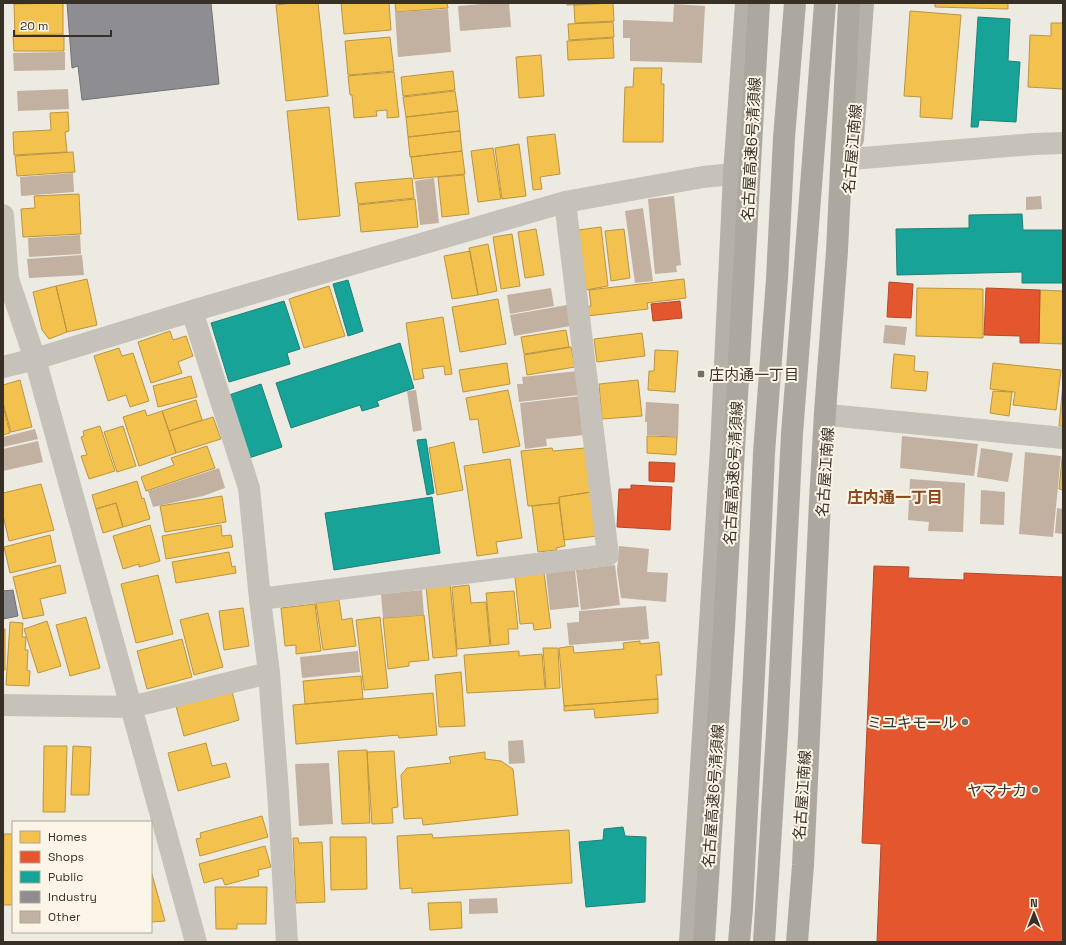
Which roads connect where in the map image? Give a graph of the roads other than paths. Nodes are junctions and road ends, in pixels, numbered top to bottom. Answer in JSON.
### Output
{"nodes":[{"id":1,"x":746,"y":3,"type":"edge"},
{"id":2,"x":759,"y":3,"type":"edge"},
{"id":3,"x":796,"y":3,"type":"edge"},
{"id":4,"x":824,"y":3,"type":"edge"},
{"id":5,"x":849,"y":3,"type":"edge"},
{"id":6,"x":863,"y":3,"type":"edge"},
{"id":7,"x":1063,"y":143,"type":"edge"},
{"id":8,"x":851,"y":160,"type":"junction"},
{"id":9,"x":734,"y":174,"type":"junction"},
{"id":10,"x":565,"y":202,"type":"junction"},
{"id":11,"x":3,"y":215,"type":"edge"},
{"id":12,"x":5,"y":279,"type":"edge"},
{"id":13,"x":192,"y":311,"type":"junction"},
{"id":14,"x":35,"y":359,"type":"junction"},
{"id":15,"x":3,"y":367,"type":"edge"},
{"id":16,"x":829,"y":415,"type":"junction"},
{"id":17,"x":1063,"y":438,"type":"edge"},
{"id":18,"x":260,"y":599,"type":"junction"},
{"id":19,"x":269,"y":673,"type":"junction"},
{"id":20,"x":3,"y":705,"type":"edge"},
{"id":21,"x":130,"y":708,"type":"junction"},
{"id":22,"x":196,"y":942,"type":"edge"},
{"id":23,"x":287,"y":942,"type":"edge"},
{"id":24,"x":690,"y":942,"type":"edge"},
{"id":25,"x":704,"y":942,"type":"edge"},
{"id":26,"x":739,"y":942,"type":"edge"},
{"id":27,"x":764,"y":942,"type":"edge"},
{"id":28,"x":792,"y":942,"type":"edge"},
{"id":29,"x":797,"y":942,"type":"edge"}],
"edges":[{"from":1,"to":9,"type":"main road"},
{"from":2,"to":25,"type":"highway","name":"名古屋高速6号清須線"},
{"from":3,"to":26,"type":"highway"},
{"from":4,"to":27,"type":"highway"},
{"from":5,"to":29,"type":"highway","bridge":true},
{"from":6,"to":8,"type":"main road","name":"名古屋江南線"},
{"from":7,"to":8,"type":"street"},
{"from":8,"to":16,"type":"main road","name":"名古屋江南線"},
{"from":9,"to":10,"type":"street"},
{"from":9,"to":24,"type":"main road"},
{"from":10,"to":13,"type":"street"},
{"from":10,"to":18,"type":"street"},
{"from":11,"to":12,"type":"street"},
{"from":12,"to":14,"type":"street"},
{"from":13,"to":14,"type":"street"},
{"from":13,"to":18,"type":"street"},
{"from":14,"to":15,"type":"street"},
{"from":14,"to":21,"type":"street"},
{"from":16,"to":17,"type":"street"},
{"from":16,"to":28,"type":"main road","name":"名古屋江南線"},
{"from":18,"to":19,"type":"street"},
{"from":19,"to":21,"type":"street"},
{"from":19,"to":23,"type":"street"},
{"from":20,"to":21,"type":"street"},
{"from":21,"to":22,"type":"street"}]}
